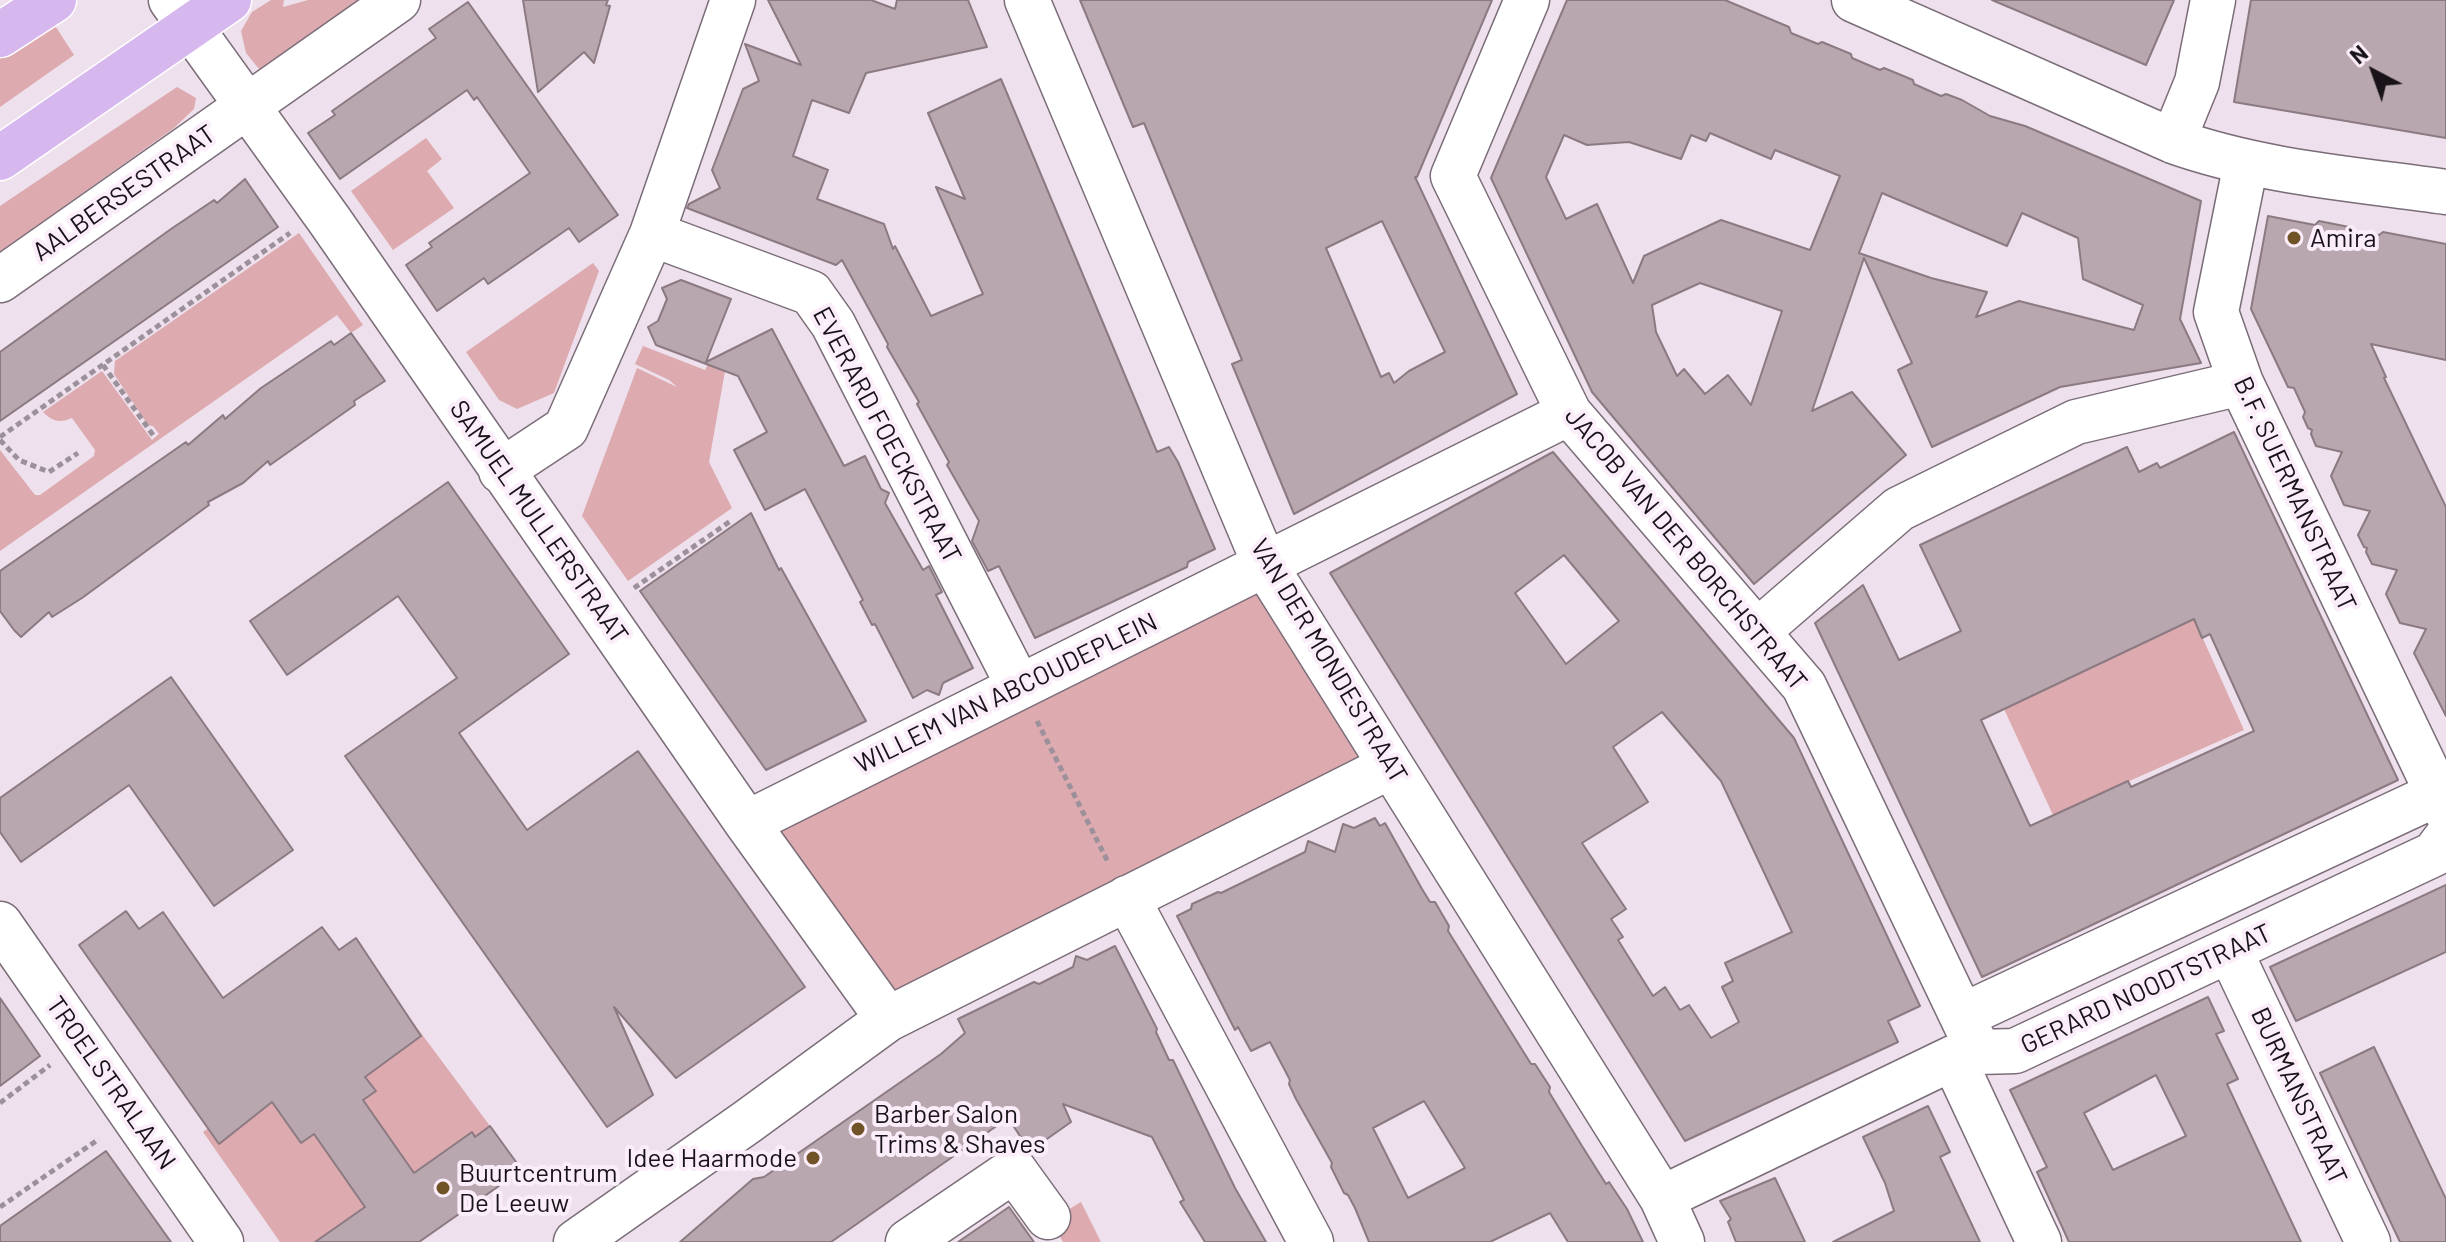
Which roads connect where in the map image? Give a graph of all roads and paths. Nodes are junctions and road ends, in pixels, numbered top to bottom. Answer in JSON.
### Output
{"nodes":[{"id":1,"x":54,"y":0,"type":"edge"},
{"id":2,"x":229,"y":0,"type":"edge"},
{"id":3,"x":398,"y":0,"type":"edge"},
{"id":4,"x":733,"y":0,"type":"edge"},
{"id":5,"x":1027,"y":0,"type":"edge"},
{"id":6,"x":1527,"y":0,"type":"edge"},
{"id":7,"x":2213,"y":0,"type":"edge"},
{"id":8,"x":1859,"y":1,"type":"edge"},
{"id":9,"x":181,"y":13,"type":"edge"},
{"id":10,"x":0,"y":35,"type":"edge"},
{"id":11,"x":248,"y":105,"type":"junction"},
{"id":12,"x":2173,"y":141,"type":"junction"},
{"id":13,"x":0,"y":158,"type":"edge"},
{"id":14,"x":2246,"y":163,"type":"junction"},
{"id":15,"x":2446,"y":192,"type":"edge"},
{"id":16,"x":330,"y":221,"type":"junction"},
{"id":17,"x":652,"y":234,"type":"junction"},
{"id":18,"x":0,"y":280,"type":"edge"},
{"id":19,"x":103,"y":365,"type":"junction"},
{"id":20,"x":2241,"y":383,"type":"junction"},
{"id":21,"x":1569,"y":413,"type":"junction"},
{"id":22,"x":153,"y":435,"type":"dead end"},
{"id":23,"x":0,"y":438,"type":"edge"},
{"id":24,"x":78,"y":453,"type":"dead end"},
{"id":25,"x":501,"y":471,"type":"junction"},
{"id":26,"x":732,"y":520,"type":"dead end"},
{"id":27,"x":1265,"y":565,"type":"junction"},
{"id":28,"x":601,"y":611,"type":"junction"},
{"id":29,"x":1758,"y":631,"type":"junction"},
{"id":30,"x":1018,"y":685,"type":"junction"},
{"id":31,"x":1391,"y":766,"type":"junction"},
{"id":32,"x":2442,"y":803,"type":"edge"},
{"id":33,"x":747,"y":823,"type":"junction"},
{"id":34,"x":2446,"y":838,"type":"edge"},
{"id":35,"x":1127,"y":898,"type":"junction"},
{"id":36,"x":0,"y":924,"type":"edge"},
{"id":37,"x":2230,"y":951,"type":"junction"},
{"id":38,"x":888,"y":1019,"type":"junction"},
{"id":39,"x":81,"y":1041,"type":"junction"},
{"id":40,"x":1965,"y":1042,"type":"junction"},
{"id":41,"x":0,"y":1103,"type":"edge"},
{"id":42,"x":133,"y":1115,"type":"junction"},
{"id":43,"x":1662,"y":1198,"type":"junction"},
{"id":44,"x":0,"y":1207,"type":"edge"},
{"id":45,"x":1048,"y":1217,"type":"dead end"},
{"id":46,"x":622,"y":1230,"type":"edge"},
{"id":47,"x":221,"y":1242,"type":"edge"},
{"id":48,"x":576,"y":1242,"type":"edge"},
{"id":49,"x":908,"y":1242,"type":"edge"},
{"id":50,"x":1311,"y":1242,"type":"edge"},
{"id":51,"x":1682,"y":1242,"type":"edge"},
{"id":52,"x":2039,"y":1242,"type":"edge"},
{"id":53,"x":2368,"y":1242,"type":"edge"}],
"edges":[{"from":1,"to":10,"type":"main road"},
{"from":2,"to":9,"type":"main road"},
{"from":3,"to":11,"type":"street","name":"AALBERSESTRAAT"},
{"from":4,"to":17,"type":"street"},
{"from":5,"to":27,"type":"street","name":"VAN DER MONDESTRAAT"},
{"from":6,"to":21,"type":"street","name":"JACOB VAN DER BORCHSTRAAT"},
{"from":7,"to":12,"type":"street"},
{"from":8,"to":12,"type":"street"},
{"from":9,"to":11,"type":"street","name":"SAMUEL MULLERSTRAAT"},
{"from":9,"to":13,"type":"main road"},
{"from":11,"to":16,"type":"street","name":"SAMUEL MULLERSTRAAT"},
{"from":11,"to":18,"type":"street","name":"AALBERSESTRAAT"},
{"from":12,"to":14,"type":"street"},
{"from":14,"to":15,"type":"street"},
{"from":14,"to":20,"type":"street","name":"B.F. SUERMANSTRAAT"},
{"from":16,"to":19,"type":"path"},
{"from":16,"to":25,"type":"street","name":"SAMUEL MULLERSTRAAT"},
{"from":17,"to":25,"type":"street"},
{"from":17,"to":30,"type":"street","name":"EVERARD FOECKSTRAAT"},
{"from":19,"to":22,"type":"path"},
{"from":19,"to":23,"type":"path"},
{"from":20,"to":29,"type":"street"},
{"from":20,"to":32,"type":"street","name":"B.F. SUERMANSTRAAT"},
{"from":21,"to":27,"type":"street","name":"WILLEM VAN ABCOUDEPLEIN"},
{"from":21,"to":29,"type":"street","name":"JACOB VAN DER BORCHSTRAAT"},
{"from":23,"to":24,"type":"path"},
{"from":25,"to":28,"type":"street","name":"SAMUEL MULLERSTRAAT"},
{"from":26,"to":28,"type":"path"},
{"from":27,"to":30,"type":"street","name":"WILLEM VAN ABCOUDEPLEIN"},
{"from":27,"to":31,"type":"street","name":"VAN DER MONDESTRAAT"},
{"from":28,"to":33,"type":"street","name":"SAMUEL MULLERSTRAAT"},
{"from":29,"to":40,"type":"street","name":"JACOB VAN DER BORCHSTRAAT"},
{"from":30,"to":33,"type":"street","name":"WILLEM VAN ABCOUDEPLEIN"},
{"from":30,"to":35,"type":"path"},
{"from":31,"to":35,"type":"street"},
{"from":31,"to":43,"type":"street","name":"VAN DER MONDESTRAAT"},
{"from":32,"to":40,"type":"street","name":"GERARD NOODTSTRAAT"},
{"from":33,"to":38,"type":"street","name":"SAMUEL MULLERSTRAAT"},
{"from":34,"to":37,"type":"street","name":"GERARD NOODTSTRAAT"},
{"from":35,"to":38,"type":"street"},
{"from":35,"to":50,"type":"street"},
{"from":36,"to":39,"type":"street","name":"TROELSTRALAAN"},
{"from":37,"to":40,"type":"street","name":"GERARD NOODTSTRAAT"},
{"from":37,"to":53,"type":"street","name":"BURMANSTRAAT"},
{"from":38,"to":46,"type":"street"},
{"from":39,"to":41,"type":"path"},
{"from":39,"to":42,"type":"street","name":"TROELSTRALAAN"},
{"from":40,"to":43,"type":"street","name":"GERARD NOODTSTRAAT"},
{"from":40,"to":52,"type":"street","name":"JACOB VAN DER BORCHSTRAAT"},
{"from":42,"to":44,"type":"path"},
{"from":42,"to":47,"type":"street","name":"TROELSTRALAAN"},
{"from":43,"to":51,"type":"street","name":"VAN DER MONDESTRAAT"},
{"from":45,"to":49,"type":"street"},
{"from":46,"to":48,"type":"street"}]}
